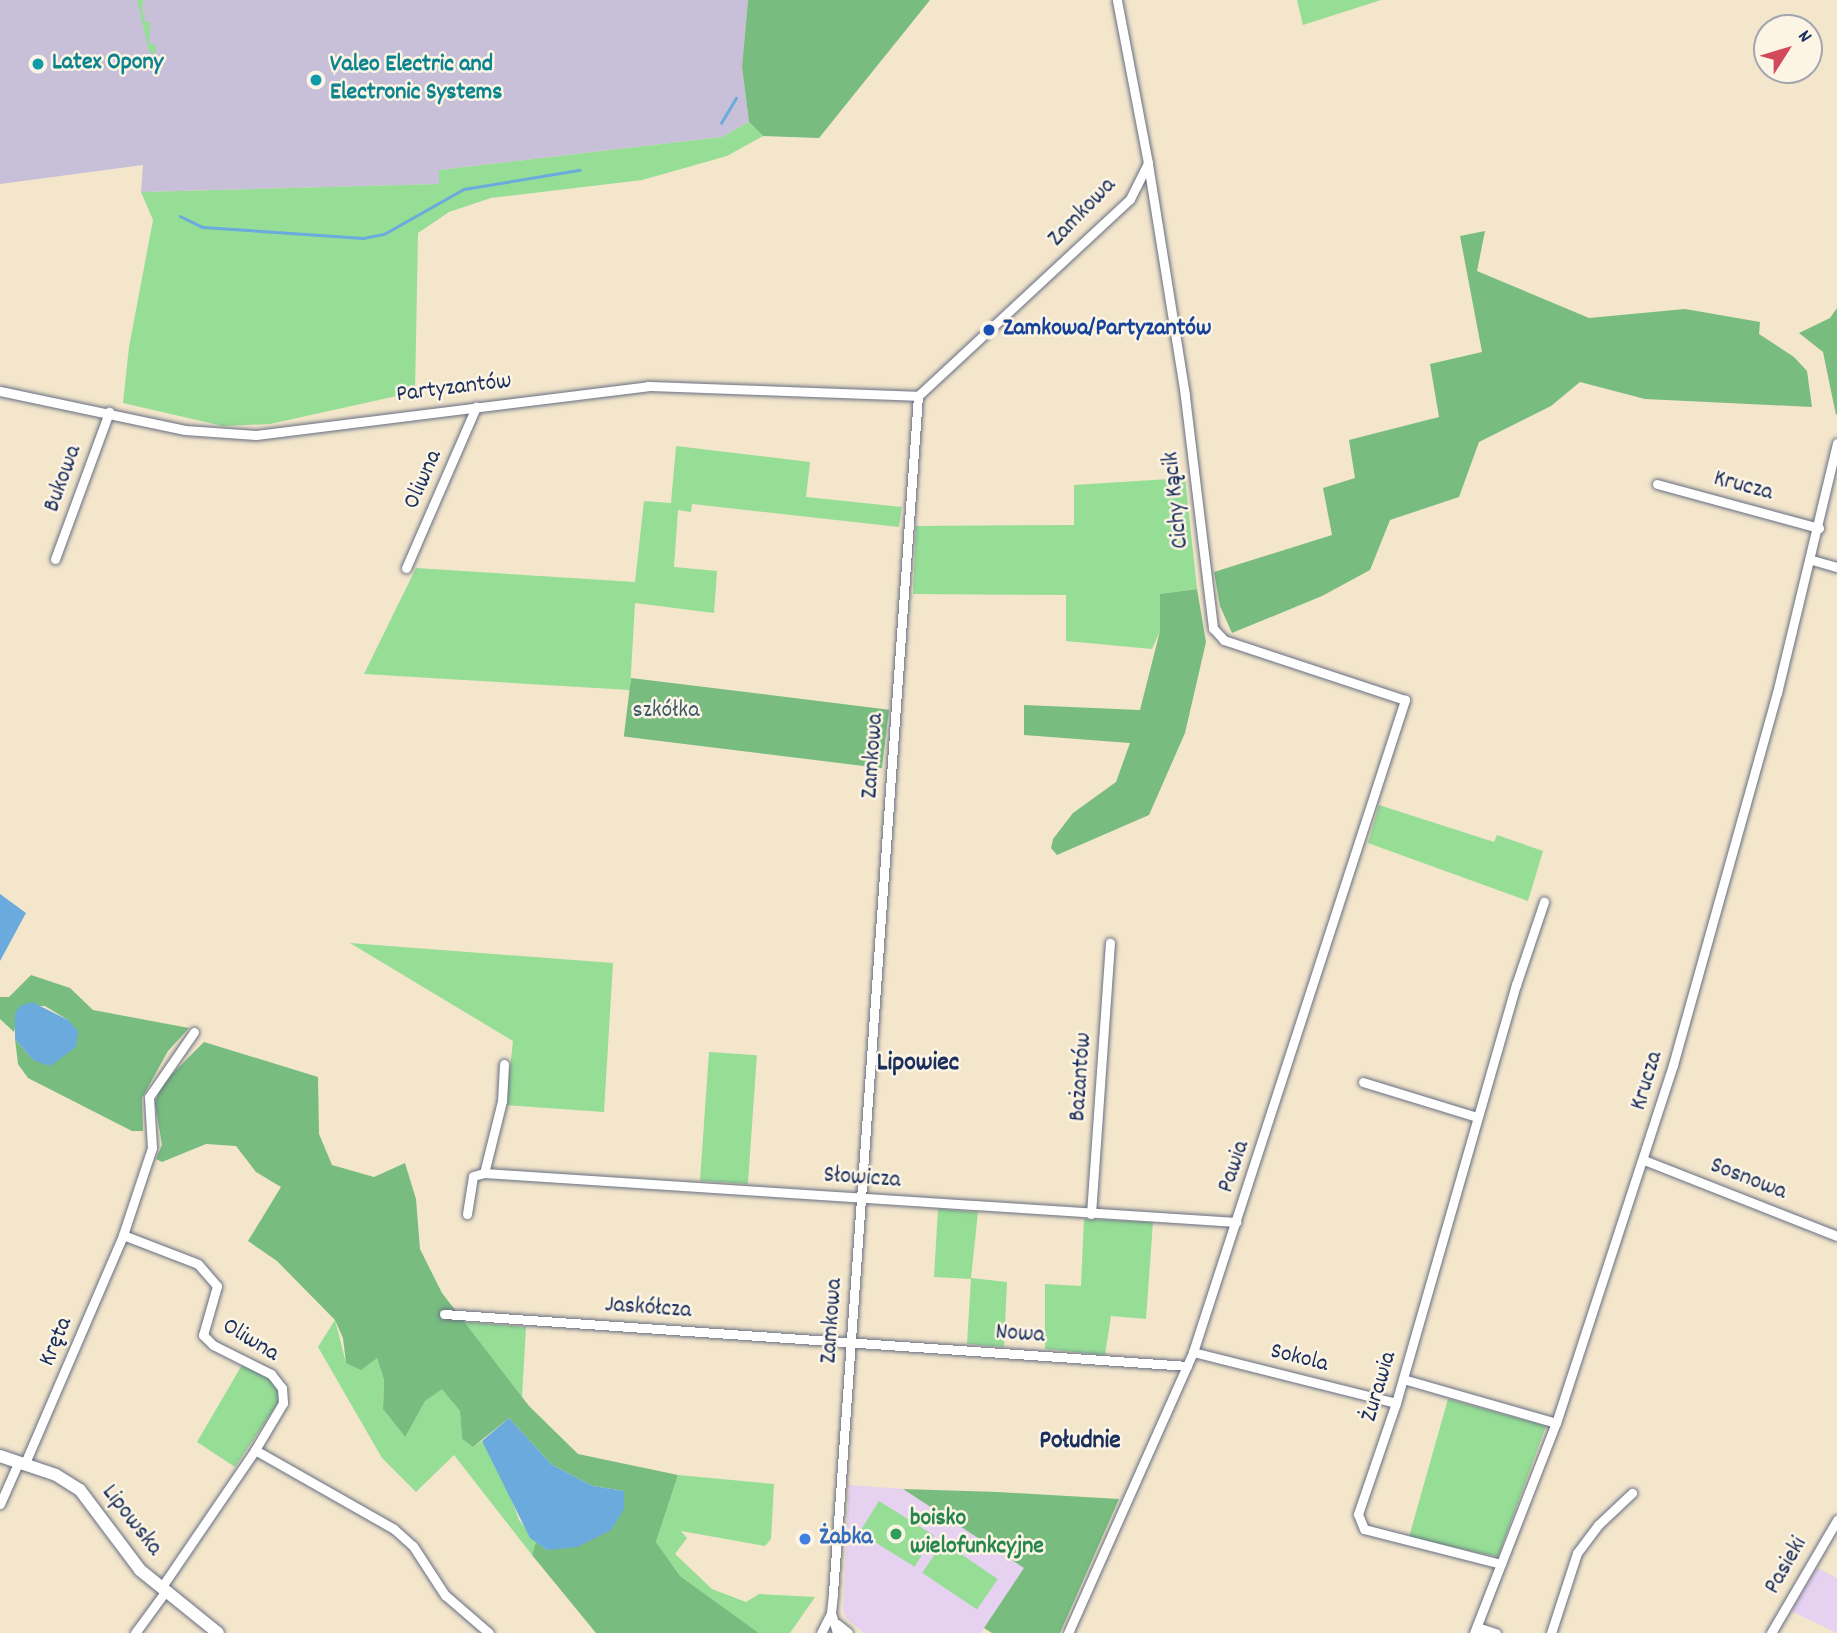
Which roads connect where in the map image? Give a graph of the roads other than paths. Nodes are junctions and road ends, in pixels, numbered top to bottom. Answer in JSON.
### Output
{"nodes":[{"id":1,"x":1117,"y":0,"type":"edge"},
{"id":2,"x":1148,"y":163,"type":"junction"},
{"id":3,"x":0,"y":391,"type":"edge"},
{"id":4,"x":918,"y":396,"type":"junction"},
{"id":5,"x":477,"y":407,"type":"junction"},
{"id":6,"x":109,"y":412,"type":"junction"},
{"id":7,"x":1837,"y":443,"type":"edge"},
{"id":8,"x":1833,"y":481,"type":"edge"},
{"id":9,"x":1657,"y":484,"type":"dead end"},
{"id":10,"x":1819,"y":528,"type":"junction"},
{"id":11,"x":55,"y":559,"type":"dead end"},
{"id":12,"x":1812,"y":560,"type":"junction"},
{"id":13,"x":405,"y":568,"type":"dead end"},
{"id":14,"x":1837,"y":568,"type":"edge"},
{"id":15,"x":1405,"y":701,"type":"joint"},
{"id":16,"x":1544,"y":902,"type":"dead end"},
{"id":17,"x":1110,"y":943,"type":"dead end"},
{"id":18,"x":194,"y":1032,"type":"dead end"},
{"id":19,"x":504,"y":1063,"type":"dead end"},
{"id":20,"x":1363,"y":1082,"type":"dead end"},
{"id":21,"x":1477,"y":1117,"type":"junction"},
{"id":22,"x":1644,"y":1160,"type":"junction"},
{"id":23,"x":484,"y":1174,"type":"junction"},
{"id":24,"x":862,"y":1198,"type":"junction"},
{"id":25,"x":467,"y":1214,"type":"dead end"},
{"id":26,"x":1091,"y":1214,"type":"junction"},
{"id":27,"x":1236,"y":1222,"type":"junction"},
{"id":28,"x":123,"y":1235,"type":"junction"},
{"id":29,"x":1837,"y":1236,"type":"edge"},
{"id":30,"x":444,"y":1314,"type":"dead end"},
{"id":31,"x":851,"y":1342,"type":"junction"},
{"id":32,"x":1193,"y":1352,"type":"junction"},
{"id":33,"x":1187,"y":1366,"type":"junction"},
{"id":34,"x":1404,"y":1379,"type":"junction"},
{"id":35,"x":1396,"y":1403,"type":"junction"},
{"id":36,"x":1556,"y":1423,"type":"junction"},
{"id":37,"x":254,"y":1450,"type":"junction"},
{"id":38,"x":0,"y":1456,"type":"edge"},
{"id":39,"x":22,"y":1462,"type":"junction"},
{"id":40,"x":1632,"y":1493,"type":"dead end"},
{"id":41,"x":0,"y":1504,"type":"edge"},
{"id":42,"x":1837,"y":1520,"type":"edge"},
{"id":43,"x":1501,"y":1564,"type":"junction"},
{"id":44,"x":163,"y":1590,"type":"junction"},
{"id":45,"x":831,"y":1613,"type":"junction"},
{"id":46,"x":837,"y":1629,"type":"edge"},
{"id":47,"x":824,"y":1630,"type":"edge"},
{"id":48,"x":1476,"y":1630,"type":"edge"},
{"id":49,"x":135,"y":1633,"type":"edge"},
{"id":50,"x":218,"y":1633,"type":"edge"},
{"id":51,"x":489,"y":1633,"type":"edge"},
{"id":52,"x":849,"y":1633,"type":"edge"},
{"id":53,"x":1068,"y":1633,"type":"edge"},
{"id":54,"x":1496,"y":1633,"type":"edge"},
{"id":55,"x":1551,"y":1633,"type":"edge"},
{"id":56,"x":1771,"y":1633,"type":"edge"}],
"edges":[{"from":1,"to":2,"type":"street"},
{"from":2,"to":4,"type":"street","name":"Zamkowa"},
{"from":2,"to":15,"type":"street","name":"Cichy Kącik"},
{"from":3,"to":6,"type":"street","name":"Partyzantów"},
{"from":4,"to":5,"type":"street","name":"Partyzantów"},
{"from":4,"to":24,"type":"street","name":"Zamkowa"},
{"from":5,"to":6,"type":"street","name":"Partyzantów"},
{"from":5,"to":13,"type":"street","name":"Oliwna"},
{"from":6,"to":11,"type":"street","name":"Bukowa"},
{"from":7,"to":8,"type":"street","name":"Krucza"},
{"from":8,"to":10,"type":"street","name":"Krucza"},
{"from":9,"to":10,"type":"street","name":"Krucza"},
{"from":10,"to":12,"type":"street","name":"Krucza"},
{"from":12,"to":14,"type":"street"},
{"from":12,"to":22,"type":"street","name":"Krucza"},
{"from":15,"to":27,"type":"street","name":"Pawia"},
{"from":16,"to":21,"type":"street","name":"Żurawia"},
{"from":17,"to":26,"type":"street","name":"Bażantów"},
{"from":18,"to":28,"type":"street"},
{"from":19,"to":23,"type":"street"},
{"from":20,"to":21,"type":"street"},
{"from":21,"to":34,"type":"street","name":"Żurawia"},
{"from":22,"to":29,"type":"street","name":"Sosnowa"},
{"from":22,"to":36,"type":"street","name":"Krucza"},
{"from":23,"to":24,"type":"street","name":"Słowicza"},
{"from":23,"to":25,"type":"street"},
{"from":24,"to":26,"type":"street","name":"Słowicza"},
{"from":24,"to":31,"type":"street","name":"Zamkowa"},
{"from":26,"to":27,"type":"street","name":"Słowicza"},
{"from":27,"to":32,"type":"street","name":"Pawia"},
{"from":28,"to":37,"type":"street","name":"Oliwna"},
{"from":28,"to":39,"type":"street","name":"Kręta"},
{"from":30,"to":31,"type":"street","name":"Jaskółcza"},
{"from":31,"to":33,"type":"street","name":"Nowa"},
{"from":31,"to":45,"type":"street","name":"Zamkowa"},
{"from":32,"to":33,"type":"street","name":"Pawia"},
{"from":32,"to":35,"type":"street","name":"Sokola"},
{"from":33,"to":53,"type":"street","name":"Pawia"},
{"from":34,"to":35,"type":"street","name":"Żurawia"},
{"from":34,"to":36,"type":"street"},
{"from":35,"to":43,"type":"street","name":"Żurawia"},
{"from":36,"to":43,"type":"street","name":"Krucza"},
{"from":37,"to":44,"type":"street"},
{"from":37,"to":51,"type":"street"},
{"from":38,"to":39,"type":"street","name":"Lipowska"},
{"from":39,"to":41,"type":"street","name":"Kręta"},
{"from":39,"to":44,"type":"street","name":"Lipowska"},
{"from":40,"to":55,"type":"street"},
{"from":42,"to":56,"type":"street","name":"Pasieki"},
{"from":43,"to":48,"type":"street","name":"Krucza"},
{"from":44,"to":49,"type":"street"},
{"from":44,"to":50,"type":"street","name":"Lipowska"},
{"from":45,"to":46,"type":"street","name":"Zamkowa"},
{"from":45,"to":47,"type":"street","name":"Zamkowa"},
{"from":46,"to":52,"type":"street","name":"Zamkowa"},
{"from":48,"to":54,"type":"street"}]}
